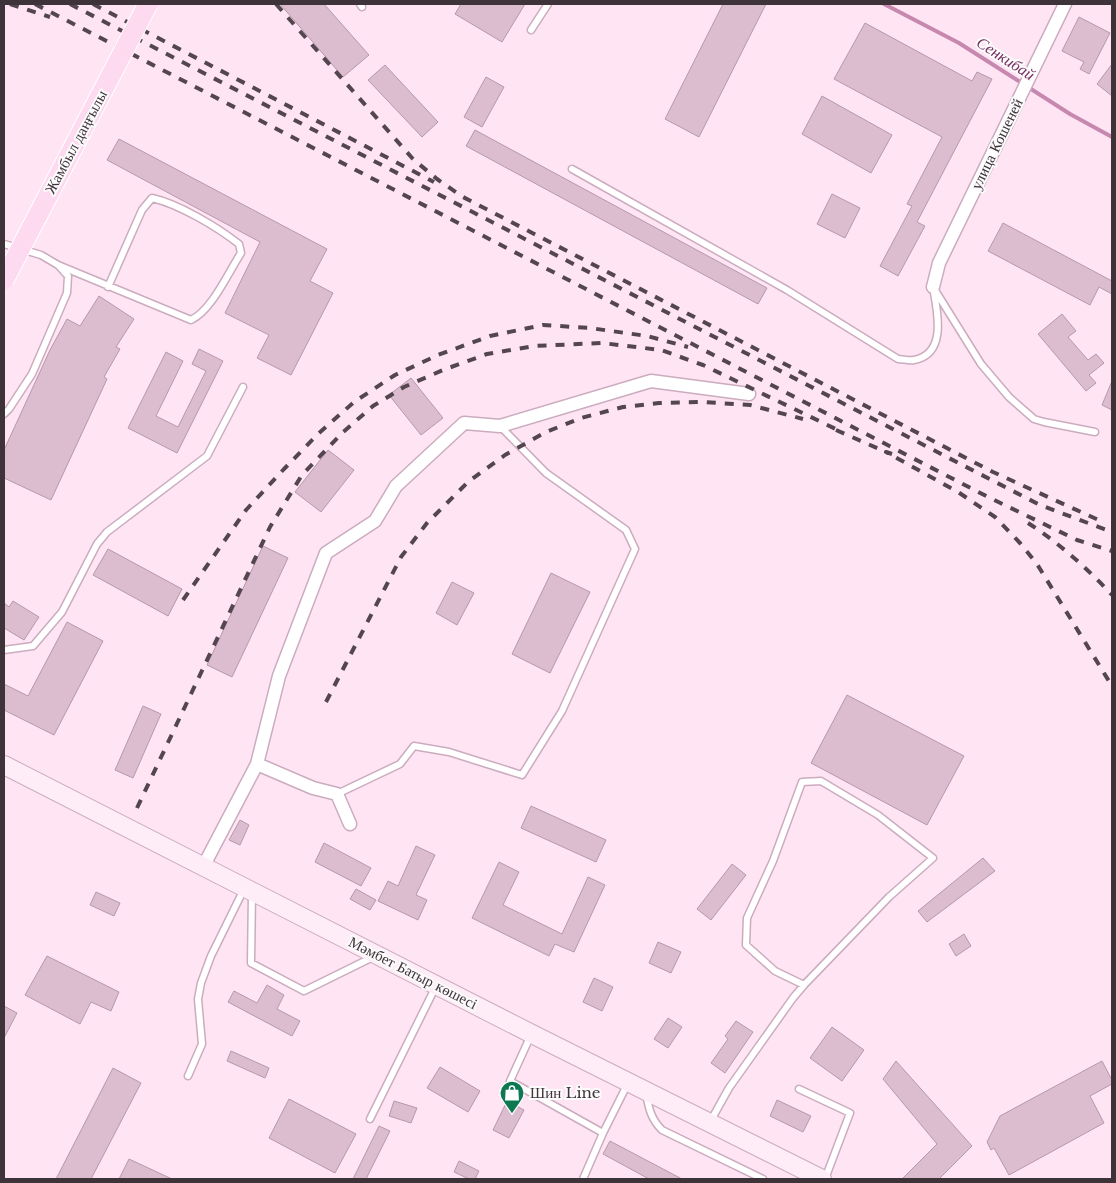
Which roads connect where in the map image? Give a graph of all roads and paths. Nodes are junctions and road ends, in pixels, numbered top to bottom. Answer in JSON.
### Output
{"nodes":[{"id":1,"x":148,"y":4,"type":"edge"},
{"id":2,"x":548,"y":4,"type":"edge"},
{"id":3,"x":1065,"y":4,"type":"edge"},
{"id":4,"x":531,"y":30,"type":"dead end"},
{"id":5,"x":572,"y":169,"type":"dead end"},
{"id":6,"x":4,"y":244,"type":"edge"},
{"id":7,"x":58,"y":265,"type":"junction"},
{"id":8,"x":4,"y":280,"type":"edge"},
{"id":9,"x":108,"y":287,"type":"junction"},
{"id":10,"x":933,"y":287,"type":"junction"},
{"id":11,"x":243,"y":387,"type":"dead end"},
{"id":12,"x":749,"y":394,"type":"dead end"},
{"id":13,"x":4,"y":414,"type":"edge"},
{"id":14,"x":500,"y":426,"type":"junction"},
{"id":15,"x":1095,"y":432,"type":"dead end"},
{"id":16,"x":4,"y":650,"type":"edge"},
{"id":17,"x":4,"y":764,"type":"edge"},
{"id":18,"x":256,"y":764,"type":"junction"},
{"id":19,"x":337,"y":794,"type":"junction"},
{"id":20,"x":350,"y":824,"type":"dead end"},
{"id":21,"x":203,"y":867,"type":"junction"},
{"id":22,"x":248,"y":890,"type":"junction"},
{"id":23,"x":378,"y":955,"type":"junction"},
{"id":24,"x":436,"y":985,"type":"junction"},
{"id":25,"x":804,"y":986,"type":"junction"},
{"id":26,"x":532,"y":1034,"type":"junction"},
{"id":27,"x":188,"y":1076,"type":"dead end"},
{"id":28,"x":629,"y":1082,"type":"junction"},
{"id":29,"x":799,"y":1089,"type":"dead end"},
{"id":30,"x":645,"y":1090,"type":"junction"},
{"id":31,"x":370,"y":1119,"type":"dead end"},
{"id":32,"x":710,"y":1123,"type":"junction"},
{"id":33,"x":603,"y":1132,"type":"junction"},
{"id":34,"x":583,"y":1179,"type":"edge"},
{"id":35,"x":763,"y":1179,"type":"edge"},
{"id":36,"x":823,"y":1179,"type":"edge"}],
"edges":[{"from":1,"to":8,"type":"main road","name":"Жамбыл даңғылы","bridge":true},
{"from":2,"to":4,"type":"lane"},
{"from":3,"to":10,"type":"street","name":"улица Кошеней"},
{"from":5,"to":10,"type":"lane"},
{"from":6,"to":7,"type":"lane"},
{"from":7,"to":9,"type":"lane"},
{"from":7,"to":13,"type":"lane"},
{"from":9,"to":9,"type":"lane"},
{"from":10,"to":15,"type":"lane"},
{"from":11,"to":16,"type":"lane"},
{"from":12,"to":14,"type":"street"},
{"from":14,"to":18,"type":"street"},
{"from":14,"to":19,"type":"lane"},
{"from":17,"to":21,"type":"main road","name":"Мәмбет Батыр көшесі"},
{"from":18,"to":19,"type":"street"},
{"from":18,"to":21,"type":"street"},
{"from":19,"to":20,"type":"street"},
{"from":21,"to":22,"type":"main road","name":"Мәмбет Батыр көшесі"},
{"from":22,"to":23,"type":"main road","name":"Мәмбет Батыр көшесі"},
{"from":22,"to":23,"type":"lane"},
{"from":22,"to":27,"type":"lane"},
{"from":23,"to":24,"type":"main road","name":"Мәмбет Батыр көшесі"},
{"from":24,"to":26,"type":"main road","name":"Мәмбет Батыр көшесі"},
{"from":24,"to":31,"type":"lane"},
{"from":25,"to":25,"type":"lane"},
{"from":25,"to":32,"type":"lane"},
{"from":26,"to":28,"type":"main road","name":"Мәмбет Батыр көшесі"},
{"from":26,"to":33,"type":"lane"},
{"from":28,"to":30,"type":"main road","name":"Мәмбет Батыр көшесі"},
{"from":28,"to":33,"type":"lane"},
{"from":29,"to":36,"type":"lane"},
{"from":30,"to":32,"type":"main road","name":"Мәмбет Батыр көшесі"},
{"from":30,"to":35,"type":"lane"},
{"from":32,"to":36,"type":"main road","name":"Мәмбет Батыр көшесі"},
{"from":33,"to":34,"type":"lane"}]}
